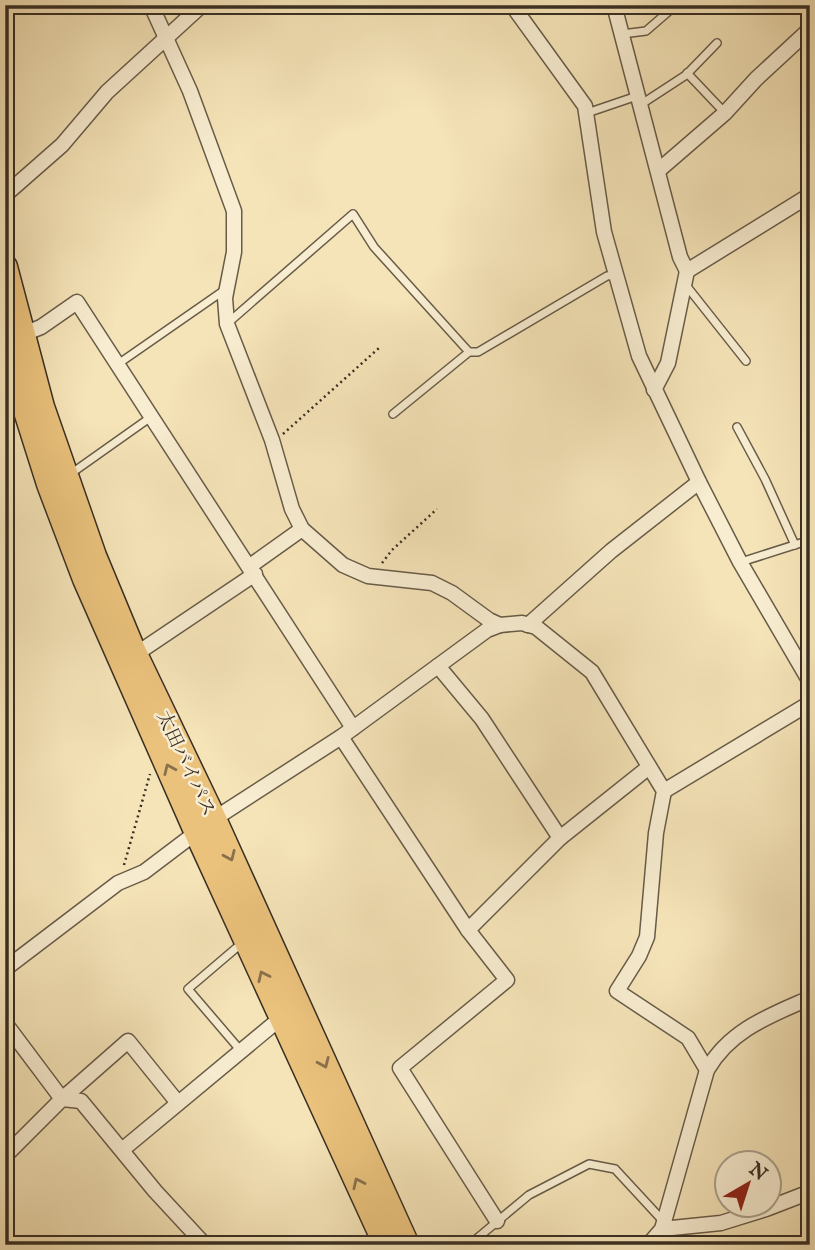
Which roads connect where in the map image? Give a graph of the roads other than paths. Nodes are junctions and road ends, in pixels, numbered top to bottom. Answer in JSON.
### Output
{"nodes":[{"id":1,"x":151,"y":5,"type":"edge"},
{"id":2,"x":202,"y":5,"type":"edge"},
{"id":3,"x":512,"y":5,"type":"edge"},
{"id":4,"x":614,"y":5,"type":"edge"},
{"id":5,"x":676,"y":5,"type":"edge"},
{"id":6,"x":810,"y":29,"type":"edge"},
{"id":7,"x":621,"y":34,"type":"junction"},
{"id":8,"x":166,"y":37,"type":"junction"},
{"id":9,"x":717,"y":43,"type":"dead end"},
{"id":10,"x":687,"y":73,"type":"junction"},
{"id":11,"x":638,"y":101,"type":"junction"},
{"id":12,"x":725,"y":113,"type":"junction"},
{"id":13,"x":586,"y":114,"type":"junction"},
{"id":14,"x":659,"y":170,"type":"junction"},
{"id":15,"x":5,"y":195,"type":"edge"},
{"id":16,"x":809,"y":196,"type":"edge"},
{"id":17,"x":5,"y":267,"type":"edge"},
{"id":18,"x":615,"y":275,"type":"junction"},
{"id":19,"x":685,"y":277,"type":"junction"},
{"id":20,"x":227,"y":288,"type":"junction"},
{"id":21,"x":227,"y":324,"type":"junction"},
{"id":22,"x":13,"y":340,"type":"edge"},
{"id":23,"x":469,"y":352,"type":"junction"},
{"id":24,"x":746,"y":361,"type":"dead end"},
{"id":25,"x":117,"y":364,"type":"junction"},
{"id":26,"x":654,"y":390,"type":"junction"},
{"id":27,"x":393,"y":414,"type":"dead end"},
{"id":28,"x":152,"y":416,"type":"junction"},
{"id":29,"x":737,"y":427,"type":"dead end"},
{"id":30,"x":66,"y":477,"type":"junction"},
{"id":31,"x":699,"y":482,"type":"junction"},
{"id":32,"x":302,"y":530,"type":"junction"},
{"id":33,"x":810,"y":540,"type":"edge"},
{"id":34,"x":795,"y":545,"type":"junction"},
{"id":35,"x":740,"y":562,"type":"junction"},
{"id":36,"x":252,"y":570,"type":"junction"},
{"id":37,"x":500,"y":625,"type":"junction"},
{"id":38,"x":528,"y":625,"type":"junction"},
{"id":39,"x":136,"y":654,"type":"junction"},
{"id":40,"x":438,"y":666,"type":"junction"},
{"id":41,"x":810,"y":682,"type":"edge"},
{"id":42,"x":810,"y":703,"type":"edge"},
{"id":43,"x":347,"y":732,"type":"junction"},
{"id":44,"x":649,"y":768,"type":"junction"},
{"id":45,"x":663,"y":790,"type":"junction"},
{"id":46,"x":206,"y":826,"type":"junction"},
{"id":47,"x":560,"y":838,"type":"junction"},
{"id":48,"x":468,"y":929,"type":"junction"},
{"id":49,"x":247,"y":940,"type":"junction"},
{"id":50,"x":8,"y":961,"type":"edge"},
{"id":51,"x":810,"y":998,"type":"edge"},
{"id":52,"x":282,"y":1017,"type":"junction"},
{"id":53,"x":5,"y":1023,"type":"edge"},
{"id":54,"x":241,"y":1051,"type":"junction"},
{"id":55,"x":707,"y":1070,"type":"junction"},
{"id":56,"x":62,"y":1099,"type":"junction"},
{"id":57,"x":178,"y":1103,"type":"junction"},
{"id":58,"x":122,"y":1150,"type":"junction"},
{"id":59,"x":5,"y":1156,"type":"edge"},
{"id":60,"x":810,"y":1192,"type":"edge"},
{"id":61,"x":497,"y":1221,"type":"junction"},
{"id":62,"x":663,"y":1225,"type":"junction"},
{"id":63,"x":205,"y":1245,"type":"edge"},
{"id":64,"x":386,"y":1245,"type":"edge"},
{"id":65,"x":407,"y":1245,"type":"edge"},
{"id":66,"x":469,"y":1245,"type":"edge"},
{"id":67,"x":648,"y":1245,"type":"edge"}],
"edges":[{"from":1,"to":8,"type":"street"},
{"from":2,"to":8,"type":"street"},
{"from":3,"to":13,"type":"street"},
{"from":4,"to":7,"type":"street"},
{"from":5,"to":7,"type":"lane"},
{"from":6,"to":12,"type":"street"},
{"from":7,"to":11,"type":"street"},
{"from":8,"to":15,"type":"street"},
{"from":8,"to":20,"type":"street"},
{"from":9,"to":10,"type":"lane"},
{"from":10,"to":11,"type":"lane"},
{"from":10,"to":12,"type":"lane"},
{"from":11,"to":13,"type":"lane"},
{"from":11,"to":14,"type":"street"},
{"from":12,"to":14,"type":"street"},
{"from":13,"to":18,"type":"street"},
{"from":14,"to":19,"type":"street"},
{"from":16,"to":19,"type":"street"},
{"from":17,"to":22,"type":"highway","name":"太田バイパス"},
{"from":18,"to":23,"type":"lane"},
{"from":18,"to":26,"type":"street"},
{"from":19,"to":24,"type":"lane"},
{"from":19,"to":26,"type":"street"},
{"from":20,"to":21,"type":"street"},
{"from":20,"to":25,"type":"lane"},
{"from":21,"to":23,"type":"lane"},
{"from":21,"to":32,"type":"street"},
{"from":22,"to":25,"type":"street"},
{"from":22,"to":30,"type":"highway","name":"太田バイパス"},
{"from":46,"to":22,"type":"highway","name":"太田バイパス","one_way":true},
{"from":23,"to":27,"type":"lane"},
{"from":25,"to":28,"type":"street"},
{"from":26,"to":31,"type":"street"},
{"from":28,"to":30,"type":"lane"},
{"from":28,"to":36,"type":"street"},
{"from":29,"to":34,"type":"lane"},
{"from":30,"to":39,"type":"highway","name":"太田バイパス"},
{"from":31,"to":35,"type":"street"},
{"from":31,"to":38,"type":"street"},
{"from":32,"to":36,"type":"street"},
{"from":32,"to":37,"type":"street"},
{"from":33,"to":34,"type":"lane"},
{"from":34,"to":35,"type":"lane"},
{"from":35,"to":41,"type":"street"},
{"from":36,"to":39,"type":"street"},
{"from":36,"to":43,"type":"street"},
{"from":37,"to":38,"type":"street"},
{"from":37,"to":40,"type":"street"},
{"from":38,"to":44,"type":"street"},
{"from":39,"to":46,"type":"highway","name":"太田バイパス"},
{"from":40,"to":43,"type":"street"},
{"from":40,"to":47,"type":"street"},
{"from":42,"to":45,"type":"street"},
{"from":43,"to":46,"type":"street"},
{"from":43,"to":48,"type":"street"},
{"from":44,"to":45,"type":"street"},
{"from":44,"to":47,"type":"street"},
{"from":45,"to":55,"type":"street"},
{"from":46,"to":49,"type":"highway","name":"太田バイパス"},
{"from":46,"to":50,"type":"street"},
{"from":46,"to":65,"type":"highway","name":"太田バイパス","one_way":true},
{"from":47,"to":48,"type":"street"},
{"from":48,"to":61,"type":"street"},
{"from":52,"to":49,"type":"highway","name":"太田バイパス","one_way":true},
{"from":49,"to":54,"type":"lane"},
{"from":51,"to":55,"type":"street"},
{"from":52,"to":54,"type":"street"},
{"from":64,"to":52,"type":"highway","name":"太田バイパス","one_way":true},
{"from":53,"to":56,"type":"street"},
{"from":54,"to":57,"type":"street"},
{"from":55,"to":62,"type":"street"},
{"from":56,"to":57,"type":"street"},
{"from":56,"to":58,"type":"street"},
{"from":56,"to":59,"type":"street"},
{"from":57,"to":58,"type":"street"},
{"from":58,"to":63,"type":"street"},
{"from":60,"to":62,"type":"street"},
{"from":61,"to":62,"type":"lane"},
{"from":61,"to":66,"type":"lane"},
{"from":62,"to":67,"type":"street"}]}
